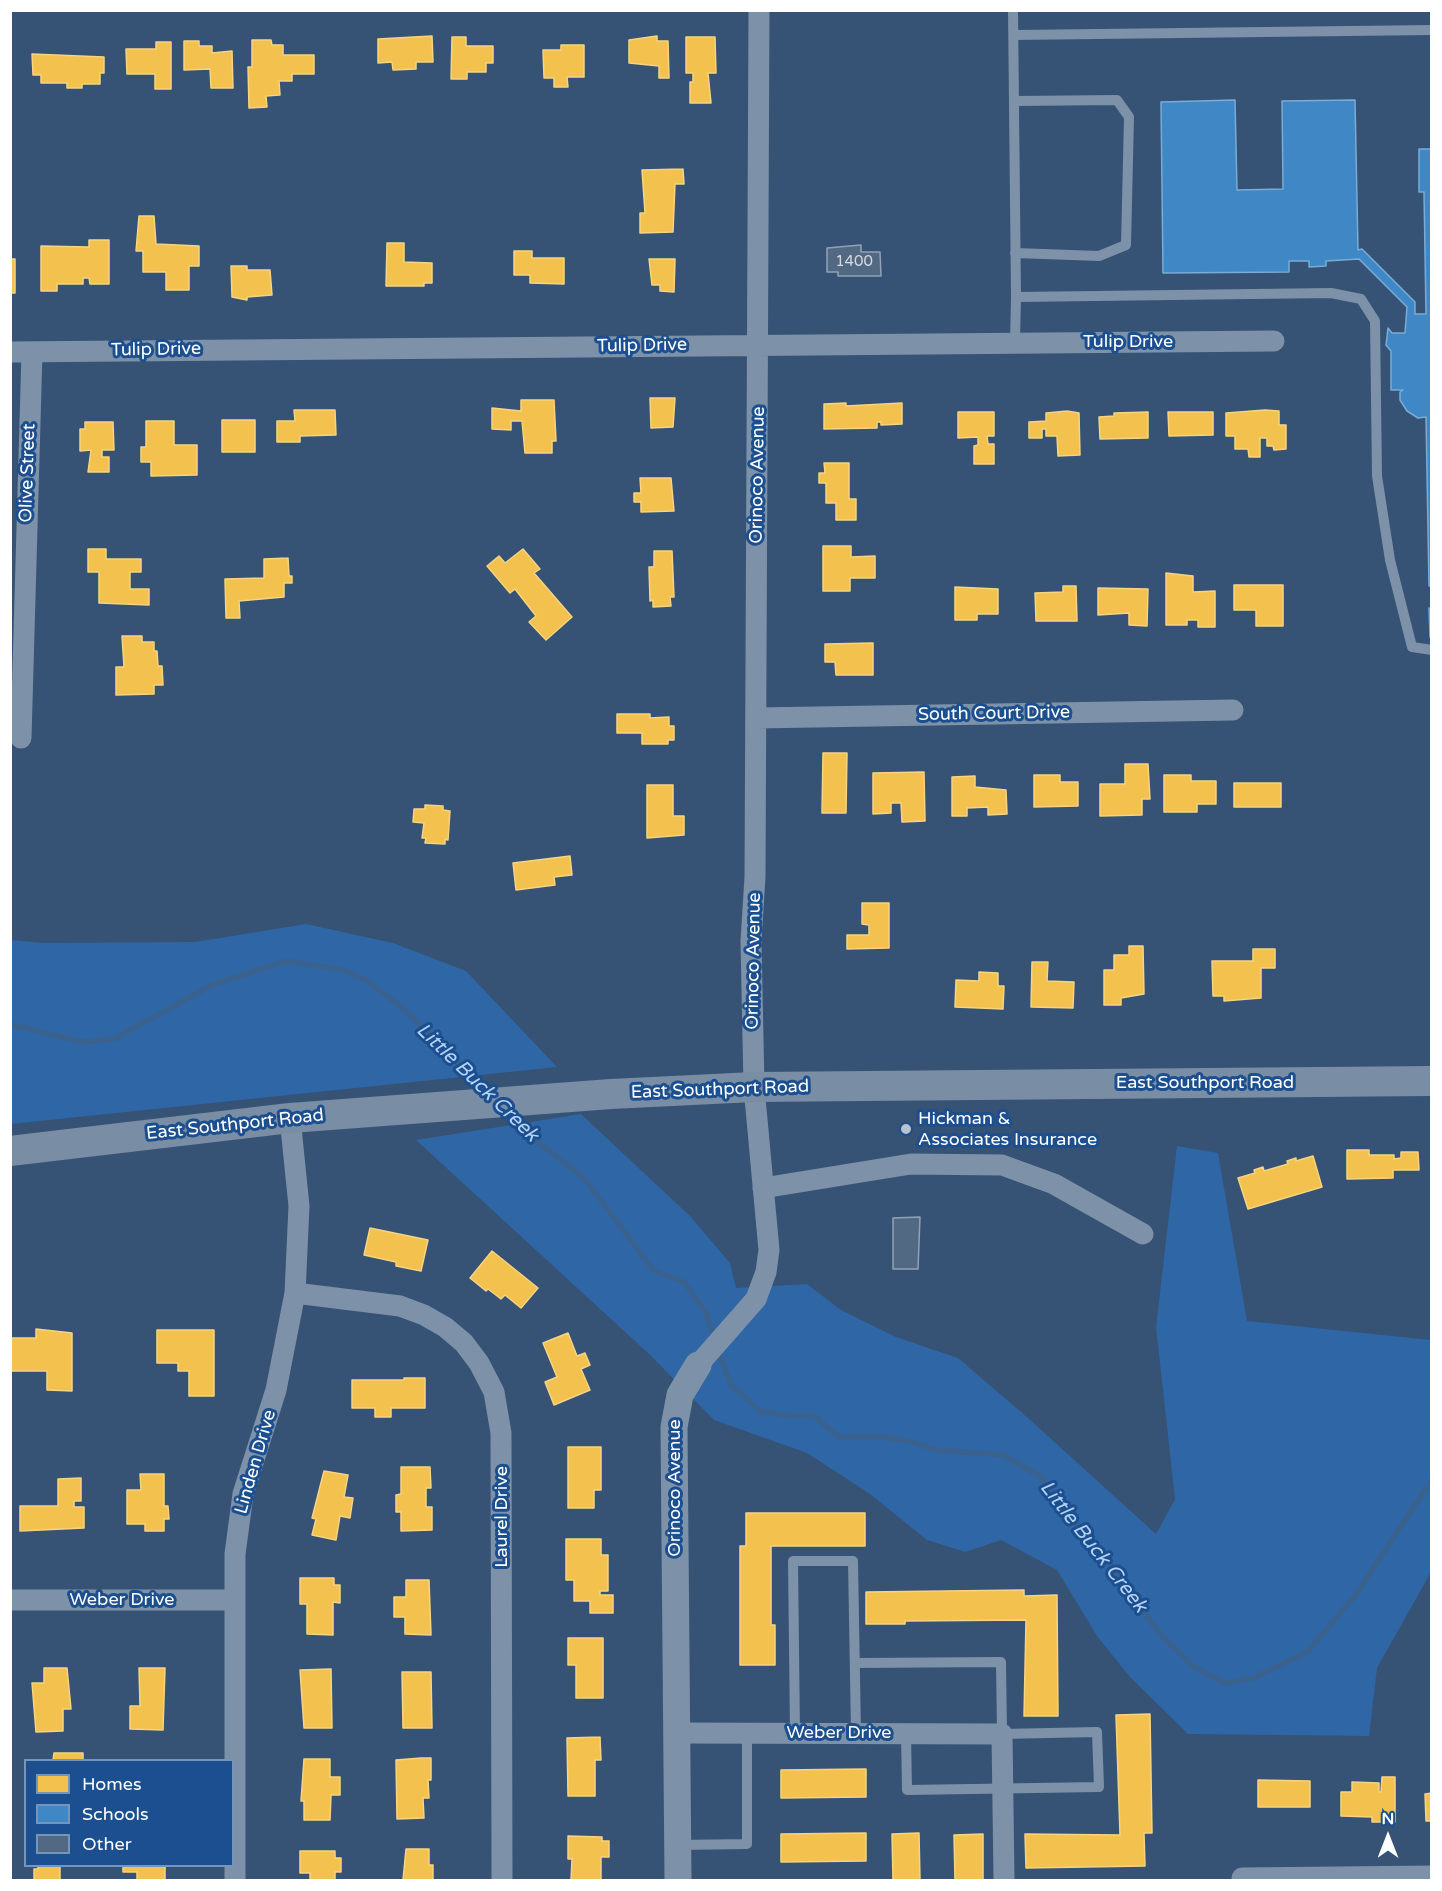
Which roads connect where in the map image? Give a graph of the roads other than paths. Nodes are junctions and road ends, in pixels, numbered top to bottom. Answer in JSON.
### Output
{"nodes":[{"id":1,"x":759,"y":10,"type":"edge"},
{"id":2,"x":1013,"y":10,"type":"edge"},
{"id":3,"x":1431,"y":30,"type":"edge"},
{"id":4,"x":1014,"y":34,"type":"junction"},
{"id":5,"x":1014,"y":101,"type":"junction"},
{"id":6,"x":1016,"y":253,"type":"junction"},
{"id":7,"x":1016,"y":297,"type":"junction"},
{"id":8,"x":1274,"y":341,"type":"dead end"},
{"id":9,"x":1015,"y":342,"type":"junction"},
{"id":10,"x":759,"y":345,"type":"junction"},
{"id":11,"x":21,"y":352,"type":"edge"},
{"id":12,"x":1431,"y":650,"type":"edge"},
{"id":13,"x":1233,"y":710,"type":"dead end"},
{"id":14,"x":756,"y":718,"type":"junction"},
{"id":15,"x":21,"y":738,"type":"dead end"},
{"id":16,"x":1431,"y":1081,"type":"edge"},
{"id":17,"x":754,"y":1088,"type":"junction"},
{"id":18,"x":290,"y":1118,"type":"junction"},
{"id":19,"x":10,"y":1151,"type":"edge"},
{"id":20,"x":763,"y":1188,"type":"junction"},
{"id":21,"x":1143,"y":1234,"type":"dead end"},
{"id":22,"x":295,"y":1293,"type":"junction"},
{"id":23,"x":698,"y":1365,"type":"joint"},
{"id":24,"x":10,"y":1600,"type":"edge"},
{"id":25,"x":234,"y":1600,"type":"junction"},
{"id":26,"x":855,"y":1663,"type":"junction"},
{"id":27,"x":677,"y":1733,"type":"junction"},
{"id":28,"x":747,"y":1733,"type":"junction"},
{"id":29,"x":795,"y":1733,"type":"junction"},
{"id":30,"x":856,"y":1733,"type":"junction"},
{"id":31,"x":906,"y":1733,"type":"junction"},
{"id":32,"x":1002,"y":1734,"type":"junction"},
{"id":33,"x":1003,"y":1789,"type":"junction"},
{"id":34,"x":677,"y":1845,"type":"junction"},
{"id":35,"x":1431,"y":1876,"type":"edge"},
{"id":36,"x":1242,"y":1878,"type":"dead end"},
{"id":37,"x":1371,"y":1879,"type":"edge"},
{"id":38,"x":235,"y":1881,"type":"edge"},
{"id":39,"x":502,"y":1881,"type":"edge"},
{"id":40,"x":678,"y":1881,"type":"edge"},
{"id":41,"x":1004,"y":1881,"type":"edge"}],
"edges":[{"from":1,"to":10,"type":"street","name":"Orinoco Avenue"},
{"from":2,"to":4,"type":"lane"},
{"from":3,"to":4,"type":"lane"},
{"from":4,"to":5,"type":"lane"},
{"from":5,"to":6,"type":"lane"},
{"from":5,"to":6,"type":"lane"},
{"from":6,"to":7,"type":"lane"},
{"from":7,"to":9,"type":"lane"},
{"from":7,"to":12,"type":"lane"},
{"from":8,"to":9,"type":"street","name":"Tulip Drive"},
{"from":9,"to":10,"type":"street","name":"Tulip Drive"},
{"from":10,"to":11,"type":"street","name":"Tulip Drive"},
{"from":10,"to":14,"type":"street","name":"Orinoco Avenue"},
{"from":11,"to":15,"type":"street","name":"Olive Street"},
{"from":13,"to":14,"type":"street","name":"South Court Drive"},
{"from":14,"to":17,"type":"street","name":"Orinoco Avenue"},
{"from":16,"to":17,"type":"main road","name":"East Southport Road"},
{"from":17,"to":18,"type":"main road","name":"East Southport Road"},
{"from":17,"to":20,"type":"street","name":"Orinoco Avenue"},
{"from":18,"to":19,"type":"main road","name":"East Southport Road"},
{"from":18,"to":22,"type":"street","name":"Linden Drive"},
{"from":20,"to":21,"type":"street"},
{"from":20,"to":23,"type":"street","name":"Orinoco Avenue"},
{"from":22,"to":25,"type":"street","name":"Linden Drive"},
{"from":22,"to":39,"type":"street","name":"Laurel Drive"},
{"from":23,"to":27,"type":"street","name":"Orinoco Avenue"},
{"from":24,"to":25,"type":"street","name":"Weber Drive"},
{"from":25,"to":38,"type":"street","name":"Linden Drive"},
{"from":26,"to":29,"type":"lane"},
{"from":26,"to":30,"type":"lane"},
{"from":26,"to":32,"type":"lane"},
{"from":27,"to":28,"type":"street","name":"Weber Drive"},
{"from":27,"to":34,"type":"street","name":"Orinoco Avenue"},
{"from":28,"to":29,"type":"street","name":"Weber Drive"},
{"from":28,"to":34,"type":"lane"},
{"from":29,"to":30,"type":"street","name":"Weber Drive"},
{"from":30,"to":31,"type":"street","name":"Weber Drive"},
{"from":31,"to":32,"type":"street","name":"Weber Drive"},
{"from":31,"to":33,"type":"lane"},
{"from":32,"to":33,"type":"street"},
{"from":32,"to":33,"type":"lane"},
{"from":33,"to":41,"type":"street"},
{"from":34,"to":40,"type":"street","name":"Orinoco Avenue"},
{"from":35,"to":37,"type":"street"},
{"from":36,"to":37,"type":"street"}]}
